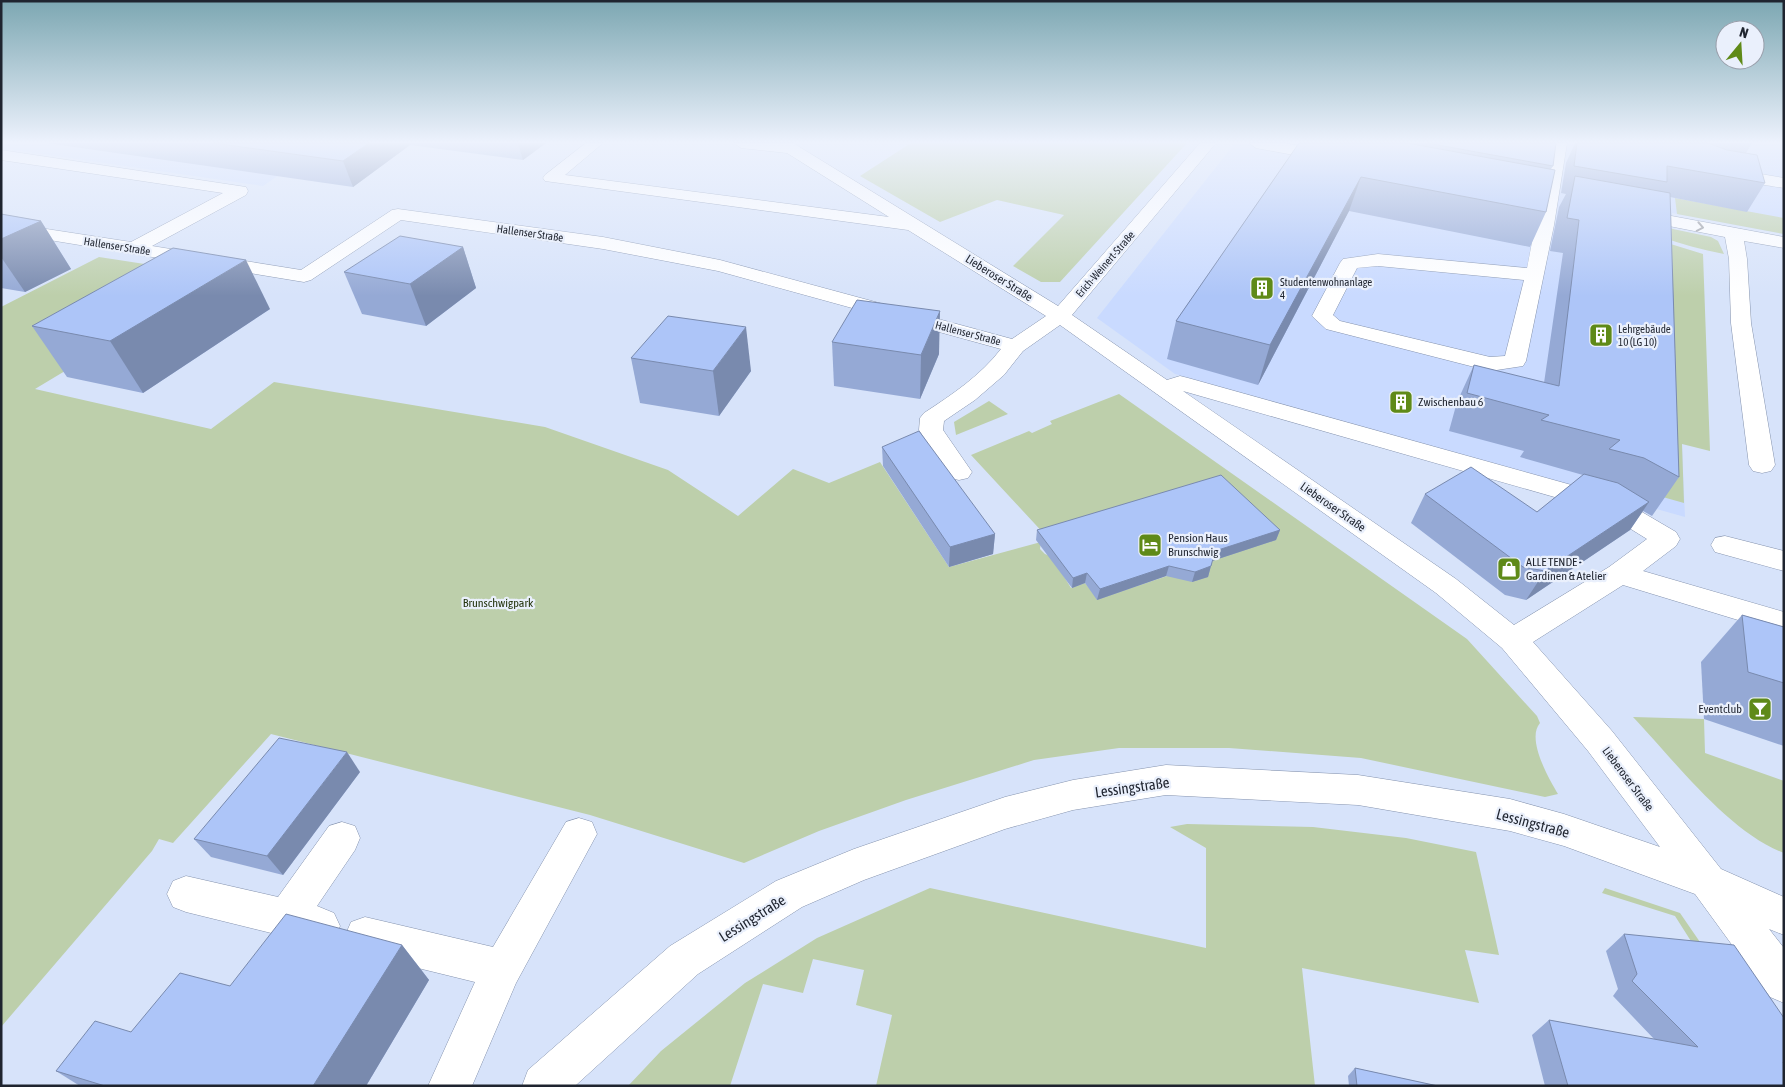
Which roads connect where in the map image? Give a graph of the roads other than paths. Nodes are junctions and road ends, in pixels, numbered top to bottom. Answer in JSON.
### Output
{"nodes":[{"id":1,"x":235,"y":194,"type":"edge"},
{"id":2,"x":669,"y":194,"type":"edge"},
{"id":3,"x":863,"y":194,"type":"edge"},
{"id":4,"x":1166,"y":194,"type":"edge"},
{"id":5,"x":1551,"y":194,"type":"edge"},
{"id":6,"x":1532,"y":195,"type":"edge"},
{"id":7,"x":1551,"y":199,"type":"junction"},
{"id":8,"x":1571,"y":202,"type":"edge"},
{"id":9,"x":1619,"y":212,"type":"edge"},
{"id":10,"x":1,"y":227,"type":"edge"},
{"id":11,"x":918,"y":227,"type":"junction"},
{"id":12,"x":1734,"y":234,"type":"junction"},
{"id":13,"x":1784,"y":243,"type":"edge"},
{"id":14,"x":133,"y":249,"type":"junction"},
{"id":15,"x":1535,"y":275,"type":"junction"},
{"id":16,"x":1060,"y":316,"type":"junction"},
{"id":17,"x":1015,"y":346,"type":"junction"},
{"id":18,"x":1163,"y":389,"type":"junction"},
{"id":19,"x":1762,"y":465,"type":"dead end"},
{"id":20,"x":959,"y":472,"type":"dead end"},
{"id":21,"x":1725,"y":545,"type":"dead end"},
{"id":22,"x":1784,"y":561,"type":"edge"},
{"id":23,"x":1619,"y":574,"type":"junction"},
{"id":24,"x":1784,"y":623,"type":"edge"},
{"id":25,"x":1513,"y":640,"type":"junction"},
{"id":26,"x":579,"y":834,"type":"dead end"},
{"id":27,"x":342,"y":838,"type":"dead end"},
{"id":28,"x":1708,"y":881,"type":"junction"},
{"id":29,"x":186,"y":894,"type":"dead end"},
{"id":30,"x":1784,"y":916,"type":"edge"},
{"id":31,"x":287,"y":918,"type":"junction"},
{"id":32,"x":502,"y":969,"type":"junction"},
{"id":33,"x":1784,"y":983,"type":"edge"},
{"id":34,"x":450,"y":1086,"type":"edge"},
{"id":35,"x":544,"y":1086,"type":"edge"}],
"edges":[{"from":1,"to":14,"type":"street"},
{"from":2,"to":11,"type":"street"},
{"from":3,"to":11,"type":"street","name":"Lieberoser Straße"},
{"from":4,"to":16,"type":"street","name":"Erich-Weinert-Straße"},
{"from":5,"to":7,"type":"street"},
{"from":6,"to":7,"type":"street"},
{"from":7,"to":8,"type":"street"},
{"from":7,"to":15,"type":"street"},
{"from":9,"to":12,"type":"street","one_way":true},
{"from":10,"to":14,"type":"street","name":"Hallenser Straße"},
{"from":11,"to":16,"type":"street","name":"Lieberoser Straße"},
{"from":12,"to":13,"type":"street"},
{"from":12,"to":19,"type":"street"},
{"from":14,"to":17,"type":"street","name":"Hallenser Straße"},
{"from":15,"to":15,"type":"street"},
{"from":16,"to":17,"type":"street","name":"Hallenser Straße"},
{"from":16,"to":18,"type":"street","name":"Lieberoser Straße"},
{"from":17,"to":20,"type":"street"},
{"from":18,"to":23,"type":"street"},
{"from":18,"to":25,"type":"street","name":"Lieberoser Straße"},
{"from":21,"to":22,"type":"street"},
{"from":23,"to":24,"type":"street"},
{"from":23,"to":25,"type":"street"},
{"from":25,"to":28,"type":"street","name":"Lieberoser Straße"},
{"from":26,"to":32,"type":"street"},
{"from":27,"to":31,"type":"street"},
{"from":28,"to":30,"type":"street","name":"Lessingstraße"},
{"from":28,"to":33,"type":"street","name":"Lieberoser Straße"},
{"from":28,"to":35,"type":"street","name":"Lessingstraße"},
{"from":29,"to":31,"type":"street"},
{"from":31,"to":32,"type":"street"},
{"from":32,"to":34,"type":"street"}]}
